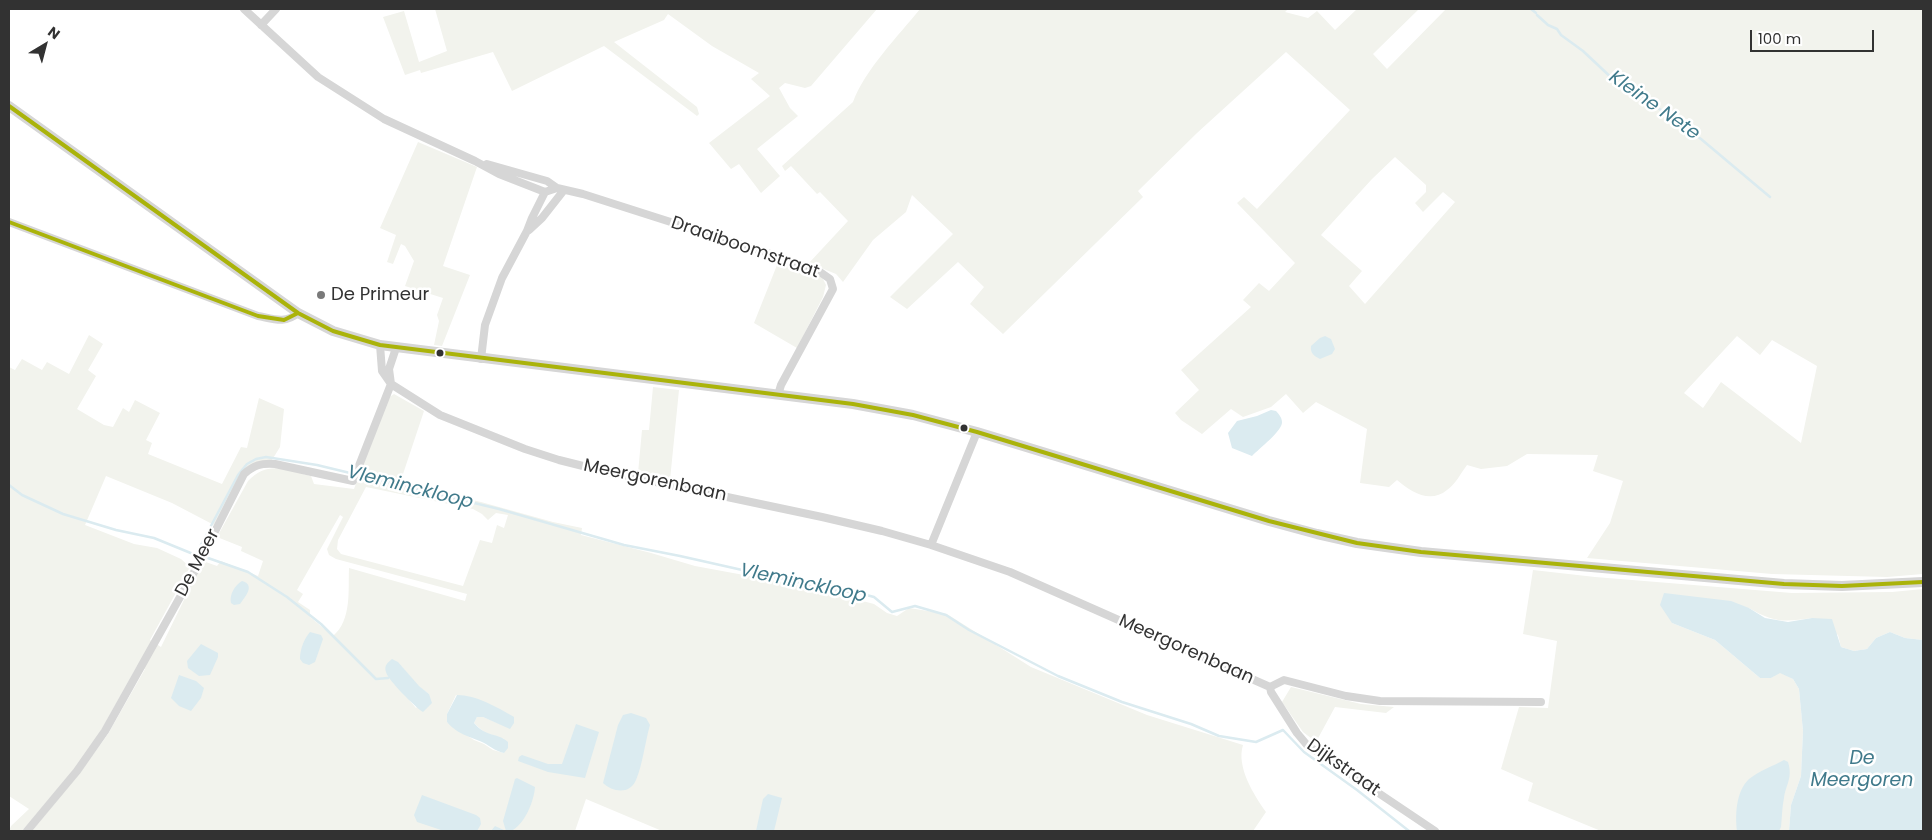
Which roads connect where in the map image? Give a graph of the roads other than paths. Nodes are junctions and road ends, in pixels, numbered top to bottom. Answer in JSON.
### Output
{"nodes":[{"id":1,"x":244,"y":9,"type":"edge"},
{"id":2,"x":276,"y":9,"type":"edge"},
{"id":3,"x":261,"y":25,"type":"junction"},
{"id":4,"x":9,"y":106,"type":"edge"},
{"id":5,"x":475,"y":161,"type":"junction"},
{"id":6,"x":560,"y":189,"type":"junction"},
{"id":7,"x":545,"y":192,"type":"junction"},
{"id":8,"x":9,"y":222,"type":"edge"},
{"id":9,"x":527,"y":231,"type":"junction"},
{"id":10,"x":298,"y":313,"type":"junction"},
{"id":11,"x":380,"y":345,"type":"junction"},
{"id":12,"x":396,"y":348,"type":"junction"},
{"id":13,"x":481,"y":359,"type":"junction"},
{"id":14,"x":391,"y":384,"type":"junction"},
{"id":15,"x":778,"y":395,"type":"junction"},
{"id":16,"x":977,"y":432,"type":"junction"},
{"id":17,"x":931,"y":545,"type":"junction"},
{"id":18,"x":1923,"y":582,"type":"edge"},
{"id":19,"x":1270,"y":687,"type":"junction"},
{"id":20,"x":1540,"y":702,"type":"dead end"},
{"id":21,"x":27,"y":831,"type":"edge"},
{"id":22,"x":1435,"y":831,"type":"edge"}],
"edges":[{"from":1,"to":3,"type":"street"},
{"from":2,"to":3,"type":"street"},
{"from":3,"to":5,"type":"street"},
{"from":4,"to":10,"type":"street"},
{"from":5,"to":6,"type":"street"},
{"from":5,"to":7,"type":"street"},
{"from":6,"to":7,"type":"street"},
{"from":6,"to":9,"type":"street"},
{"from":6,"to":15,"type":"street","name":"Draaiboomstraat"},
{"from":7,"to":9,"type":"street"},
{"from":8,"to":10,"type":"street"},
{"from":9,"to":13,"type":"street"},
{"from":10,"to":11,"type":"street"},
{"from":11,"to":12,"type":"street"},
{"from":11,"to":14,"type":"street"},
{"from":12,"to":13,"type":"street"},
{"from":12,"to":14,"type":"street"},
{"from":13,"to":15,"type":"street"},
{"from":14,"to":17,"type":"street","name":"Meergorenbaan"},
{"from":14,"to":21,"type":"street","name":"De Meer"},
{"from":15,"to":16,"type":"street"},
{"from":16,"to":17,"type":"street"},
{"from":16,"to":18,"type":"street"},
{"from":17,"to":19,"type":"street","name":"Meergorenbaan"},
{"from":19,"to":20,"type":"street","name":"Meergorenbaan"},
{"from":19,"to":22,"type":"street","name":"Dijkstraat"}]}
